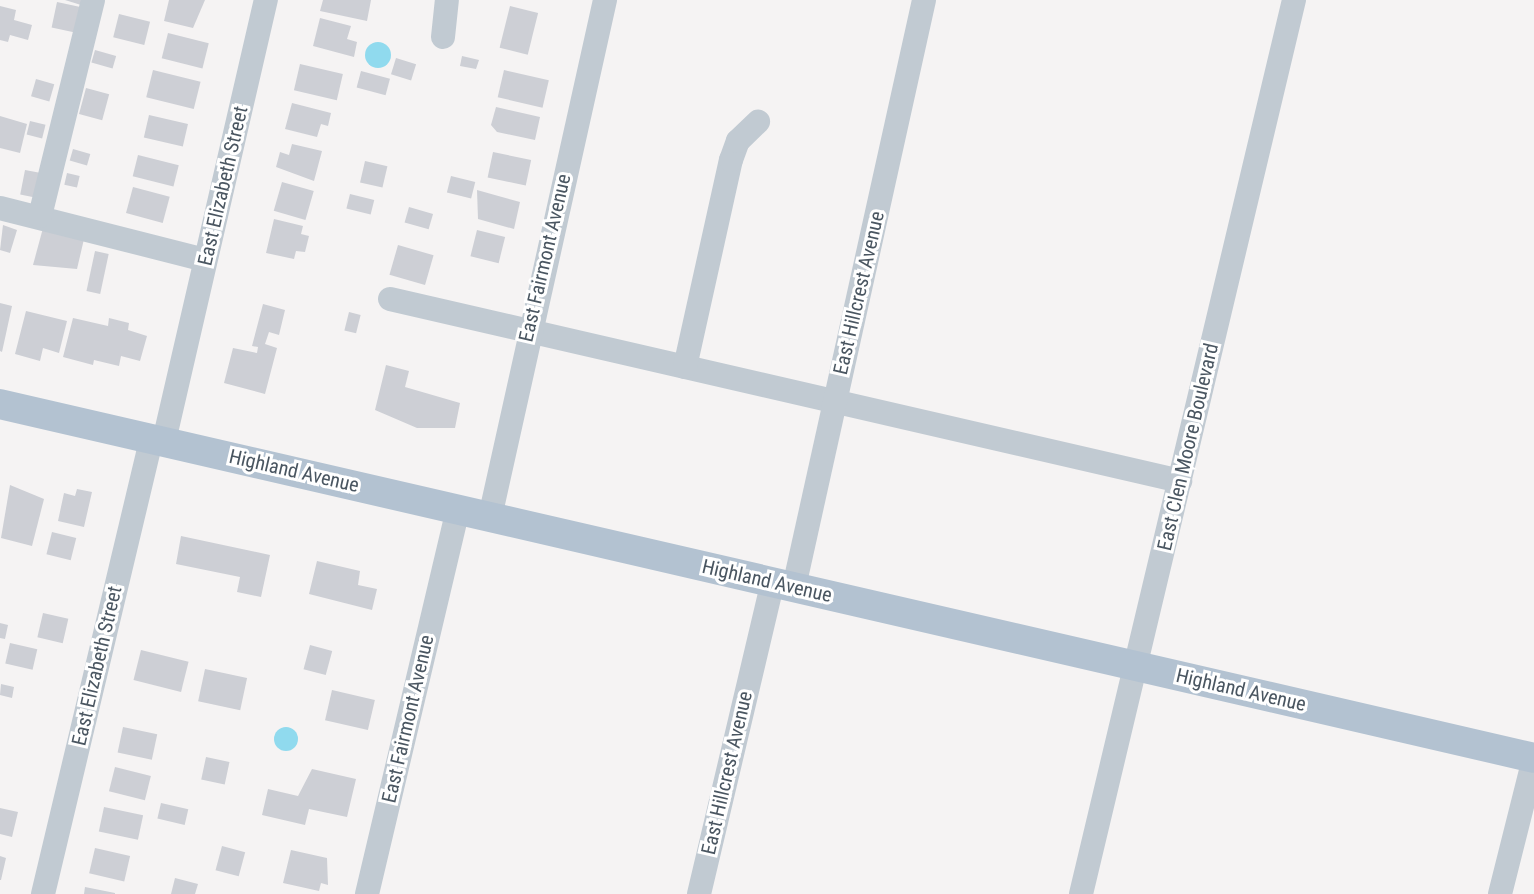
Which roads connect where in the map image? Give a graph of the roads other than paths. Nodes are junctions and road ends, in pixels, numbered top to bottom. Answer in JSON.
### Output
{"nodes":[{"id":1,"x":93,"y":0,"type":"edge"},
{"id":2,"x":266,"y":0,"type":"edge"},
{"id":3,"x":447,"y":0,"type":"edge"},
{"id":4,"x":604,"y":0,"type":"edge"},
{"id":5,"x":924,"y":0,"type":"edge"},
{"id":6,"x":1294,"y":0,"type":"edge"},
{"id":7,"x":443,"y":37,"type":"dead end"},
{"id":8,"x":758,"y":122,"type":"dead end"},
{"id":9,"x":0,"y":207,"type":"edge"},
{"id":10,"x":40,"y":216,"type":"junction"},
{"id":11,"x":206,"y":260,"type":"junction"},
{"id":12,"x":390,"y":299,"type":"dead end"},
{"id":13,"x":528,"y":331,"type":"junction"},
{"id":14,"x":685,"y":366,"type":"junction"},
{"id":15,"x":835,"y":400,"type":"junction"},
{"id":16,"x":0,"y":404,"type":"edge"},
{"id":17,"x":158,"y":440,"type":"junction"},
{"id":18,"x":1179,"y":481,"type":"junction"},
{"id":19,"x":458,"y":510,"type":"junction"},
{"id":20,"x":490,"y":517,"type":"junction"},
{"id":21,"x":783,"y":584,"type":"junction"},
{"id":22,"x":1136,"y":666,"type":"junction"},
{"id":23,"x":1534,"y":758,"type":"edge"},
{"id":24,"x":43,"y":894,"type":"edge"},
{"id":25,"x":367,"y":894,"type":"edge"},
{"id":26,"x":699,"y":894,"type":"edge"},
{"id":27,"x":1081,"y":894,"type":"edge"},
{"id":28,"x":1500,"y":894,"type":"edge"}],
"edges":[{"from":1,"to":10,"type":"street"},
{"from":2,"to":11,"type":"street","name":"East Elizabeth Street"},
{"from":3,"to":7,"type":"street"},
{"from":4,"to":13,"type":"street","name":"East Fairmont Avenue"},
{"from":5,"to":15,"type":"street","name":"East Hillcrest Avenue"},
{"from":6,"to":18,"type":"street","name":"East Clen Moore Boulevard"},
{"from":8,"to":14,"type":"street"},
{"from":9,"to":10,"type":"street"},
{"from":10,"to":11,"type":"street"},
{"from":11,"to":17,"type":"street","name":"East Elizabeth Street"},
{"from":12,"to":13,"type":"street"},
{"from":13,"to":14,"type":"street"},
{"from":13,"to":20,"type":"street","name":"East Fairmont Avenue"},
{"from":14,"to":15,"type":"street"},
{"from":15,"to":18,"type":"street"},
{"from":15,"to":21,"type":"street","name":"East Hillcrest Avenue"},
{"from":16,"to":17,"type":"main road","name":"Highland Avenue"},
{"from":17,"to":19,"type":"main road","name":"Highland Avenue"},
{"from":17,"to":24,"type":"street","name":"East Elizabeth Street"},
{"from":18,"to":22,"type":"street","name":"East Clen Moore Boulevard"},
{"from":19,"to":20,"type":"main road","name":"Highland Avenue"},
{"from":19,"to":25,"type":"street","name":"East Fairmont Avenue"},
{"from":20,"to":21,"type":"main road","name":"Highland Avenue"},
{"from":21,"to":22,"type":"main road","name":"Highland Avenue"},
{"from":21,"to":26,"type":"street","name":"East Hillcrest Avenue"},
{"from":22,"to":23,"type":"main road","name":"Highland Avenue"},
{"from":22,"to":27,"type":"street","name":"East Clen Moore Boulevard"},
{"from":23,"to":28,"type":"street"}]}
